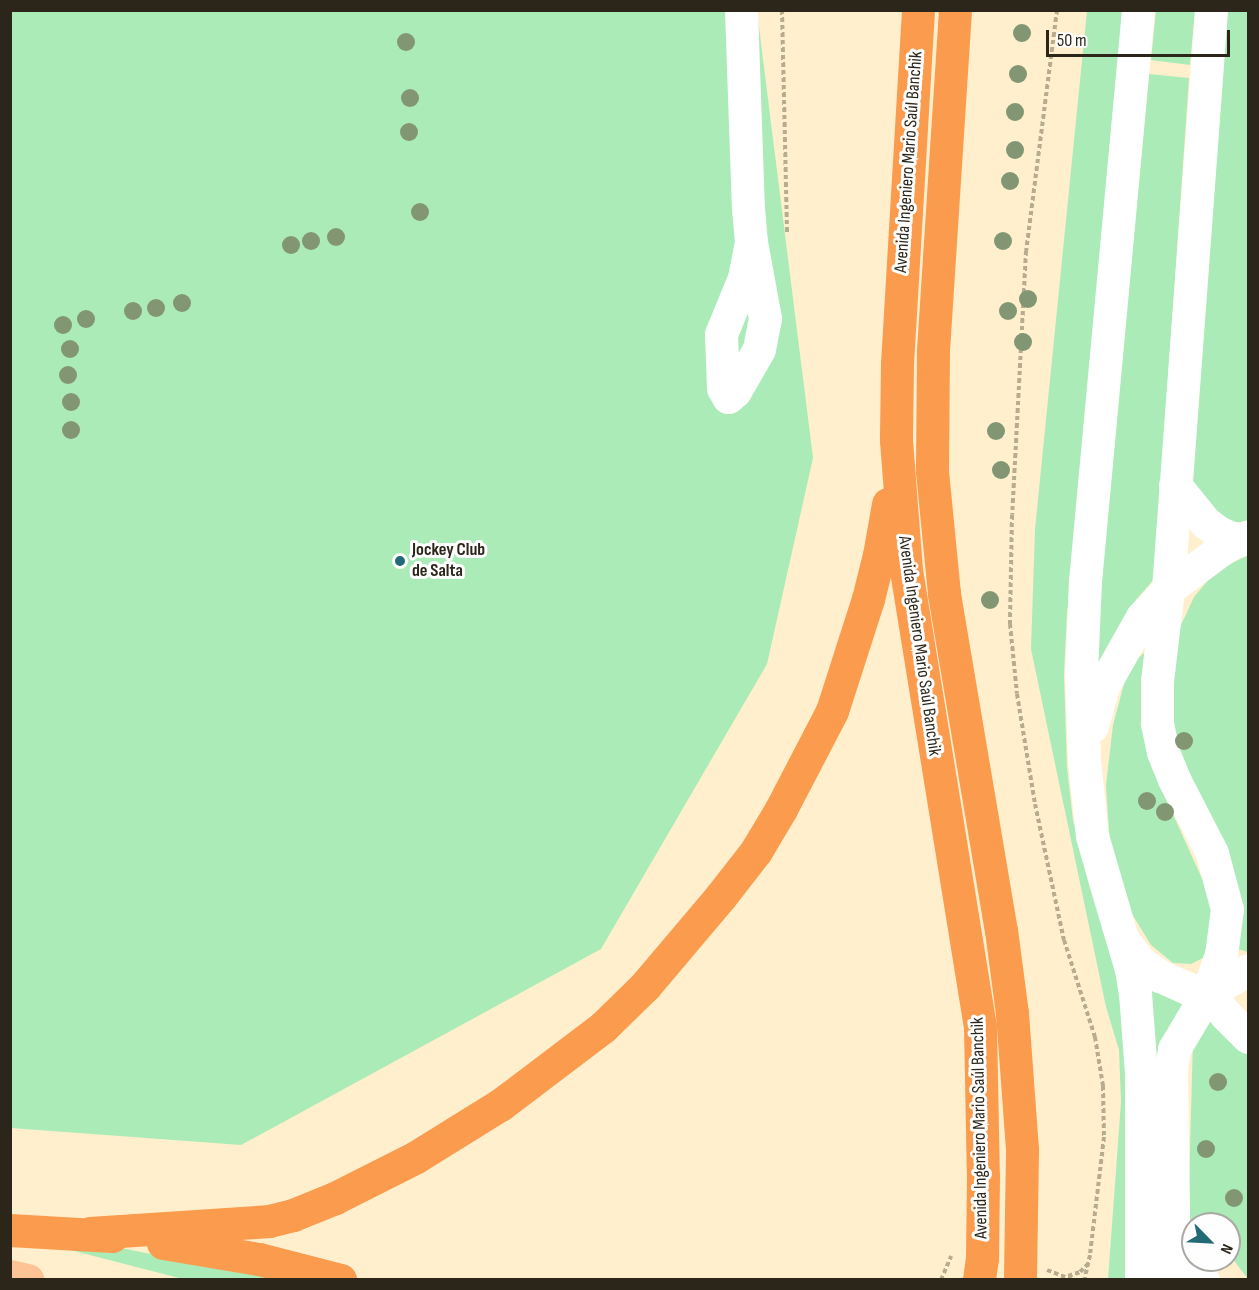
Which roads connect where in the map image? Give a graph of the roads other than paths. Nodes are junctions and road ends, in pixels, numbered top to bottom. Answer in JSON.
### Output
{"nodes":[{"id":1,"x":741,"y":10,"type":"edge"},
{"id":2,"x":918,"y":10,"type":"edge"},
{"id":3,"x":955,"y":10,"type":"edge"},
{"id":4,"x":1138,"y":10,"type":"edge"},
{"id":5,"x":1211,"y":10,"type":"edge"},
{"id":6,"x":751,"y":242,"type":"dead end"},
{"id":7,"x":896,"y":440,"type":"junction"},
{"id":8,"x":1175,"y":485,"type":"junction"},
{"id":9,"x":1243,"y":539,"type":"edge"},
{"id":10,"x":1168,"y":589,"type":"junction"},
{"id":11,"x":1084,"y":760,"type":"junction"},
{"id":12,"x":1122,"y":938,"type":"junction"},
{"id":13,"x":1248,"y":970,"type":"edge"},
{"id":14,"x":1208,"y":992,"type":"junction"},
{"id":15,"x":1248,"y":1037,"type":"edge"},
{"id":16,"x":1174,"y":1215,"type":"junction"},
{"id":17,"x":10,"y":1230,"type":"edge"},
{"id":18,"x":1181,"y":1230,"type":"edge"},
{"id":19,"x":90,"y":1233,"type":"junction"},
{"id":20,"x":10,"y":1276,"type":"edge"},
{"id":21,"x":28,"y":1280,"type":"edge"},
{"id":22,"x":340,"y":1280,"type":"edge"},
{"id":23,"x":979,"y":1280,"type":"edge"},
{"id":24,"x":1020,"y":1280,"type":"edge"},
{"id":25,"x":1141,"y":1280,"type":"edge"},
{"id":26,"x":1174,"y":1280,"type":"edge"}],
"edges":[{"from":1,"to":6,"type":"street"},
{"from":2,"to":7,"type":"highway","name":"Avenida Ingeniero Mario Saúl Banchik"},
{"from":3,"to":24,"type":"highway","name":"Avenida Ingeniero Mario Saúl Banchik"},
{"from":4,"to":11,"type":"street"},
{"from":5,"to":8,"type":"street"},
{"from":7,"to":19,"type":"highway"},
{"from":7,"to":23,"type":"highway","name":"Avenida Ingeniero Mario Saúl Banchik"},
{"from":8,"to":9,"type":"street"},
{"from":8,"to":10,"type":"street"},
{"from":9,"to":10,"type":"street"},
{"from":10,"to":11,"type":"street"},
{"from":10,"to":14,"type":"street"},
{"from":11,"to":12,"type":"street"},
{"from":12,"to":14,"type":"street"},
{"from":12,"to":25,"type":"street"},
{"from":13,"to":14,"type":"street"},
{"from":14,"to":15,"type":"street"},
{"from":14,"to":16,"type":"street"},
{"from":16,"to":18,"type":"street"},
{"from":16,"to":26,"type":"street"},
{"from":17,"to":19,"type":"highway"},
{"from":19,"to":22,"type":"highway"},
{"from":20,"to":21,"type":"main road"}]}
